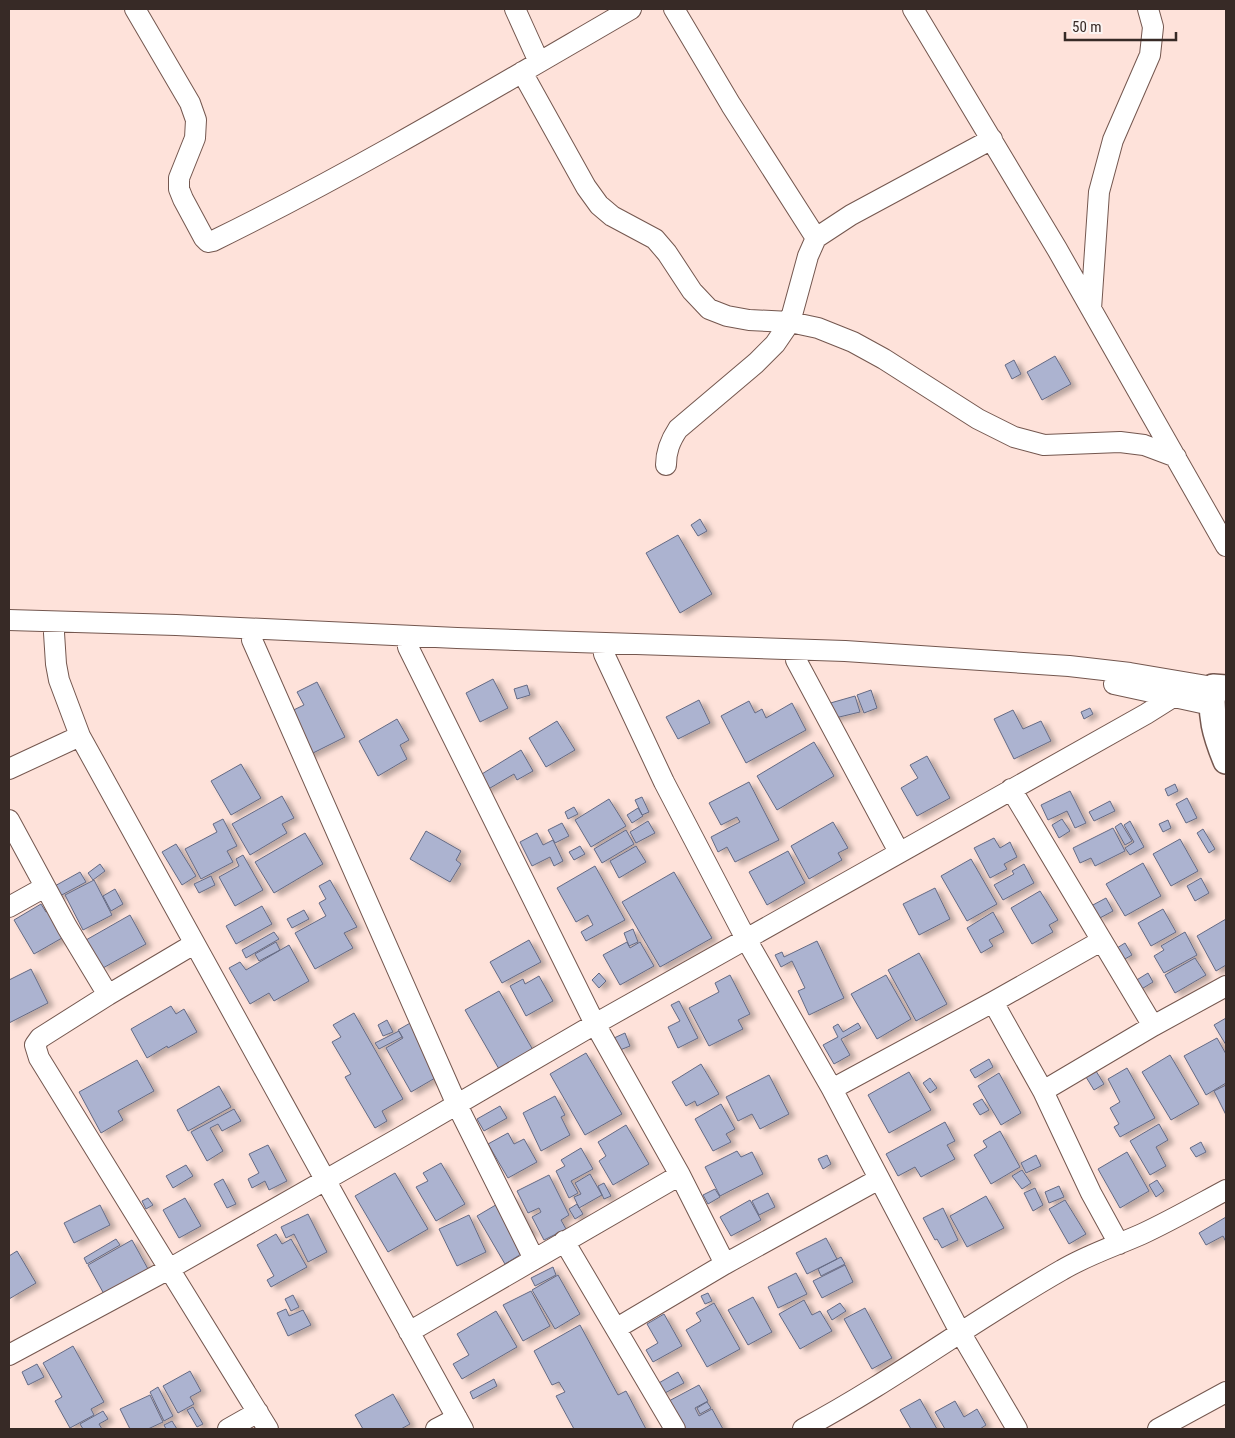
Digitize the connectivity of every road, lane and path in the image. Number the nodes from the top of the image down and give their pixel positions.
1 (514, 9) edge
2 (631, 9) edge
3 (674, 9) edge
4 (913, 9) edge
5 (1148, 9) edge
6 (143, 12) edge
7 (531, 67) junction
8 (992, 139) junction
9 (816, 238) junction
10 (1091, 309) junction
11 (790, 322) junction
12 (1176, 457) junction
13 (666, 465) dead end
14 (1226, 546) edge
15 (9, 620) edge
16 (9, 631) edge
17 (175, 631) junction
18 (54, 633) junction
19 (252, 640) junction
20 (408, 647) junction
21 (604, 654) junction
22 (796, 660) junction
23 (1177, 689) junction
24 (1219, 697) edge
25 (80, 736) junction
26 (1226, 760) edge
27 (9, 769) edge
28 (1011, 789) junction
29 (9, 820) edge
30 (899, 852) junction
31 (45, 887) junction
32 (9, 907) edge
33 (746, 939) junction
34 (1101, 941) junction
35 (194, 944) junction
36 (1226, 986) edge
37 (108, 995) junction
38 (994, 1002) junction
39 (595, 1024) junction
40 (1153, 1026) junction
41 (832, 1090) junction
42 (1043, 1091) junction
43 (457, 1105) junction
44 (680, 1175) junction
45 (879, 1179) junction
46 (325, 1181) junction
47 (1226, 1190) edge
48 (564, 1242) junction
49 (1119, 1244) junction
50 (534, 1259) junction
51 (725, 1264) junction
52 (170, 1269) junction
53 (616, 1328) junction
54 (408, 1332) junction
55 (960, 1332) junction
56 (9, 1355) edge
57 (1226, 1392) edge
58 (258, 1412) junction
59 (460, 1424) edge
60 (228, 1429) edge
61 (268, 1429) edge
62 (436, 1429) edge
63 (675, 1429) edge
64 (803, 1429) edge
65 (1017, 1429) edge
66 (1158, 1429) edge

1 - 7 street
2 - 7 street
3 - 9 street
4 - 8 street
5 - 10 street
6 - 7 street
7 - 11 street
8 - 9 street
8 - 10 street
9 - 11 street
10 - 12 street
11 - 12 street
11 - 13 street
12 - 14 street
15 - 17 street
16 - 18 street
17 - 18 street
17 - 19 street
17 - 23 street
18 - 25 street
19 - 20 street
19 - 43 street
20 - 21 street
20 - 39 street
21 - 22 street
21 - 33 street
22 - 23 street
22 - 30 street
23 - 24 street
23 - 28 street
24 - 26 main road
25 - 27 street
25 - 35 street
28 - 30 street
28 - 34 street
29 - 31 street
30 - 33 street
31 - 32 street
31 - 37 street
33 - 39 street
33 - 41 street
34 - 38 street
34 - 40 street
35 - 37 street
35 - 46 street
36 - 40 street
37 - 52 street
38 - 41 street
38 - 42 street
39 - 43 street
39 - 44 street
40 - 42 street
41 - 45 street
42 - 49 street
43 - 46 street
43 - 50 street
44 - 48 street
44 - 51 street
45 - 51 street
45 - 55 street
46 - 52 street
46 - 54 street
47 - 49 street
48 - 50 street
48 - 53 street
49 - 55 street
50 - 54 street
51 - 53 street
52 - 56 street
52 - 58 street
53 - 63 street
54 - 59 street
55 - 64 street
55 - 65 street
57 - 66 street
58 - 60 street
58 - 61 street
59 - 62 street

